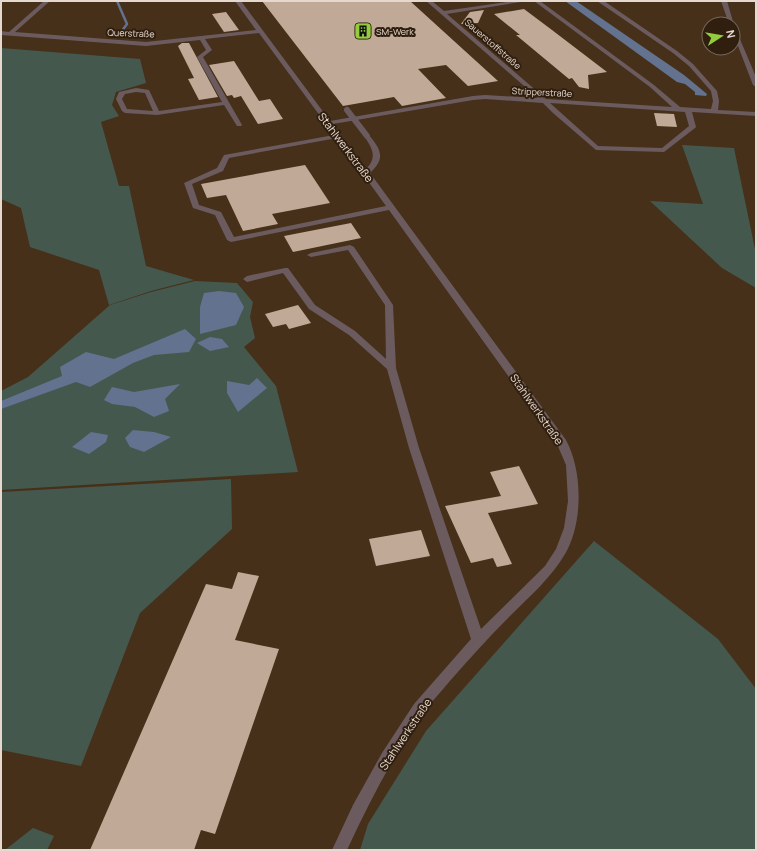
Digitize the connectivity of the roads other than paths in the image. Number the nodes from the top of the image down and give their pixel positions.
1 (47, 1) edge
2 (238, 1) edge
3 (429, 1) edge
4 (524, 1) edge
5 (537, 1) edge
6 (600, 1) edge
7 (724, 1) edge
8 (442, 13) junction
9 (730, 16) edge
10 (260, 31) junction
11 (1, 33) edge
12 (10, 34) junction
13 (202, 38) junction
14 (741, 46) edge
15 (756, 85) edge
16 (545, 101) junction
17 (227, 104) junction
18 (677, 108) junction
19 (688, 109) junction
20 (346, 110) dead end
21 (714, 111) junction
22 (157, 113) junction
23 (756, 114) edge
24 (328, 123) junction
25 (239, 125) dead end
26 (339, 136) junction
27 (366, 173) junction
28 (391, 207) junction
29 (311, 255) dead end
30 (247, 279) dead end
31 (391, 368) junction
32 (478, 640) junction
33 (339, 850) edge

1 - 12 street
2 - 10 street, Stahlwerkstraße
3 - 8 street, Sauerstoffstraße
4 - 8 street
5 - 18 street
6 - 21 street
7 - 9 street
8 - 16 street, Sauerstoffstraße
10 - 13 street, Querstraße
10 - 24 street, Stahlwerkstraße
11 - 12 street, Querstraße
12 - 13 street, Querstraße
13 - 17 street
14 - 15 street
16 - 18 street, Stripperstraße
16 - 19 street, Sauerstoffstraße
16 - 24 street, Stripperstraße
17 - 22 street
17 - 25 street
18 - 19 street, Stripperstraße
19 - 21 street, Stripperstraße
20 - 27 street, bridge
21 - 23 street, Stripperstraße
22 - 22 street
24 - 26 street, Stahlwerkstraße
26 - 27 street, Stahlwerkstraße
26 - 28 street
27 - 28 street, Stahlwerkstraße
28 - 32 street, Stahlwerkstraße
29 - 31 street
30 - 31 street
31 - 32 street
32 - 33 street, Stahlwerkstraße

